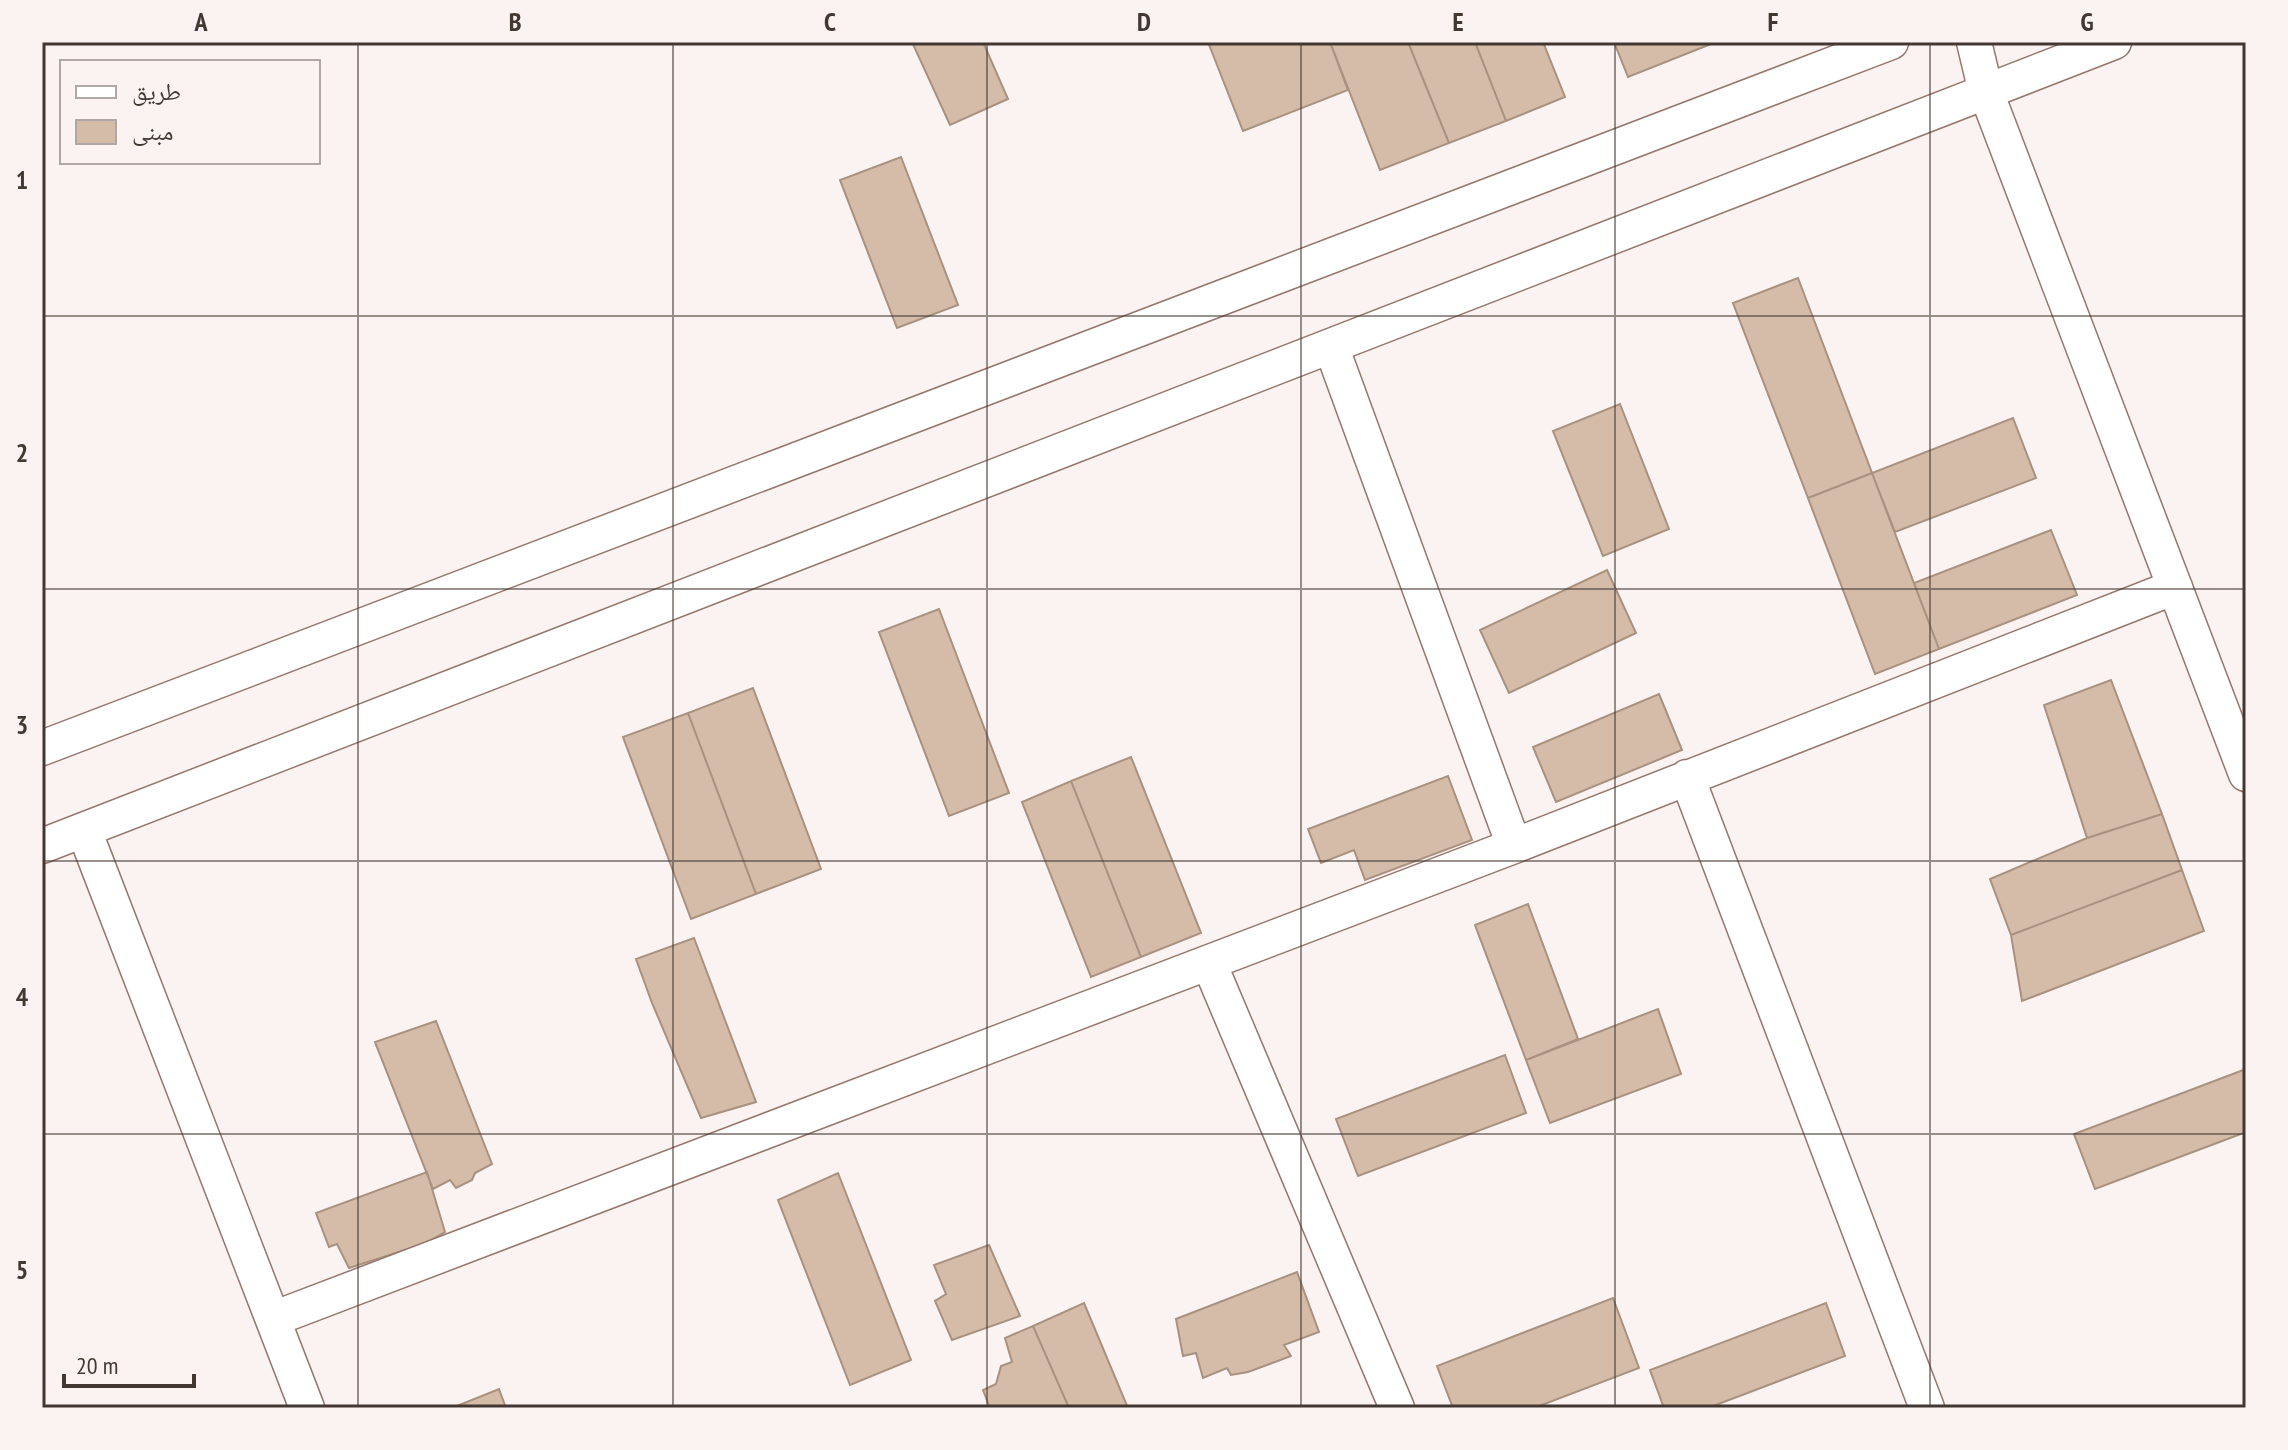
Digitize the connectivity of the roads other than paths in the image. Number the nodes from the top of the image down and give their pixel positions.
1 (1891, 42) edge
2 (1974, 42) edge
3 (2114, 42) edge
4 (1986, 92) junction
5 (1331, 346) junction
6 (2175, 587) junction
7 (42, 748) edge
8 (2246, 774) edge
9 (1687, 777) junction
10 (84, 830) junction
11 (42, 846) edge
12 (1514, 846) junction
13 (1209, 963) junction
14 (273, 1319) junction
15 (307, 1408) edge
16 (1397, 1408) edge
17 (1927, 1408) edge

1 - 7 street
2 - 4 street
3 - 4 street
4 - 5 street
4 - 6 street
5 - 10 street
5 - 12 street
6 - 8 street
6 - 9 street
9 - 12 street
9 - 17 street
10 - 11 street
10 - 14 street
12 - 13 street
13 - 14 street
13 - 16 street
14 - 15 street

